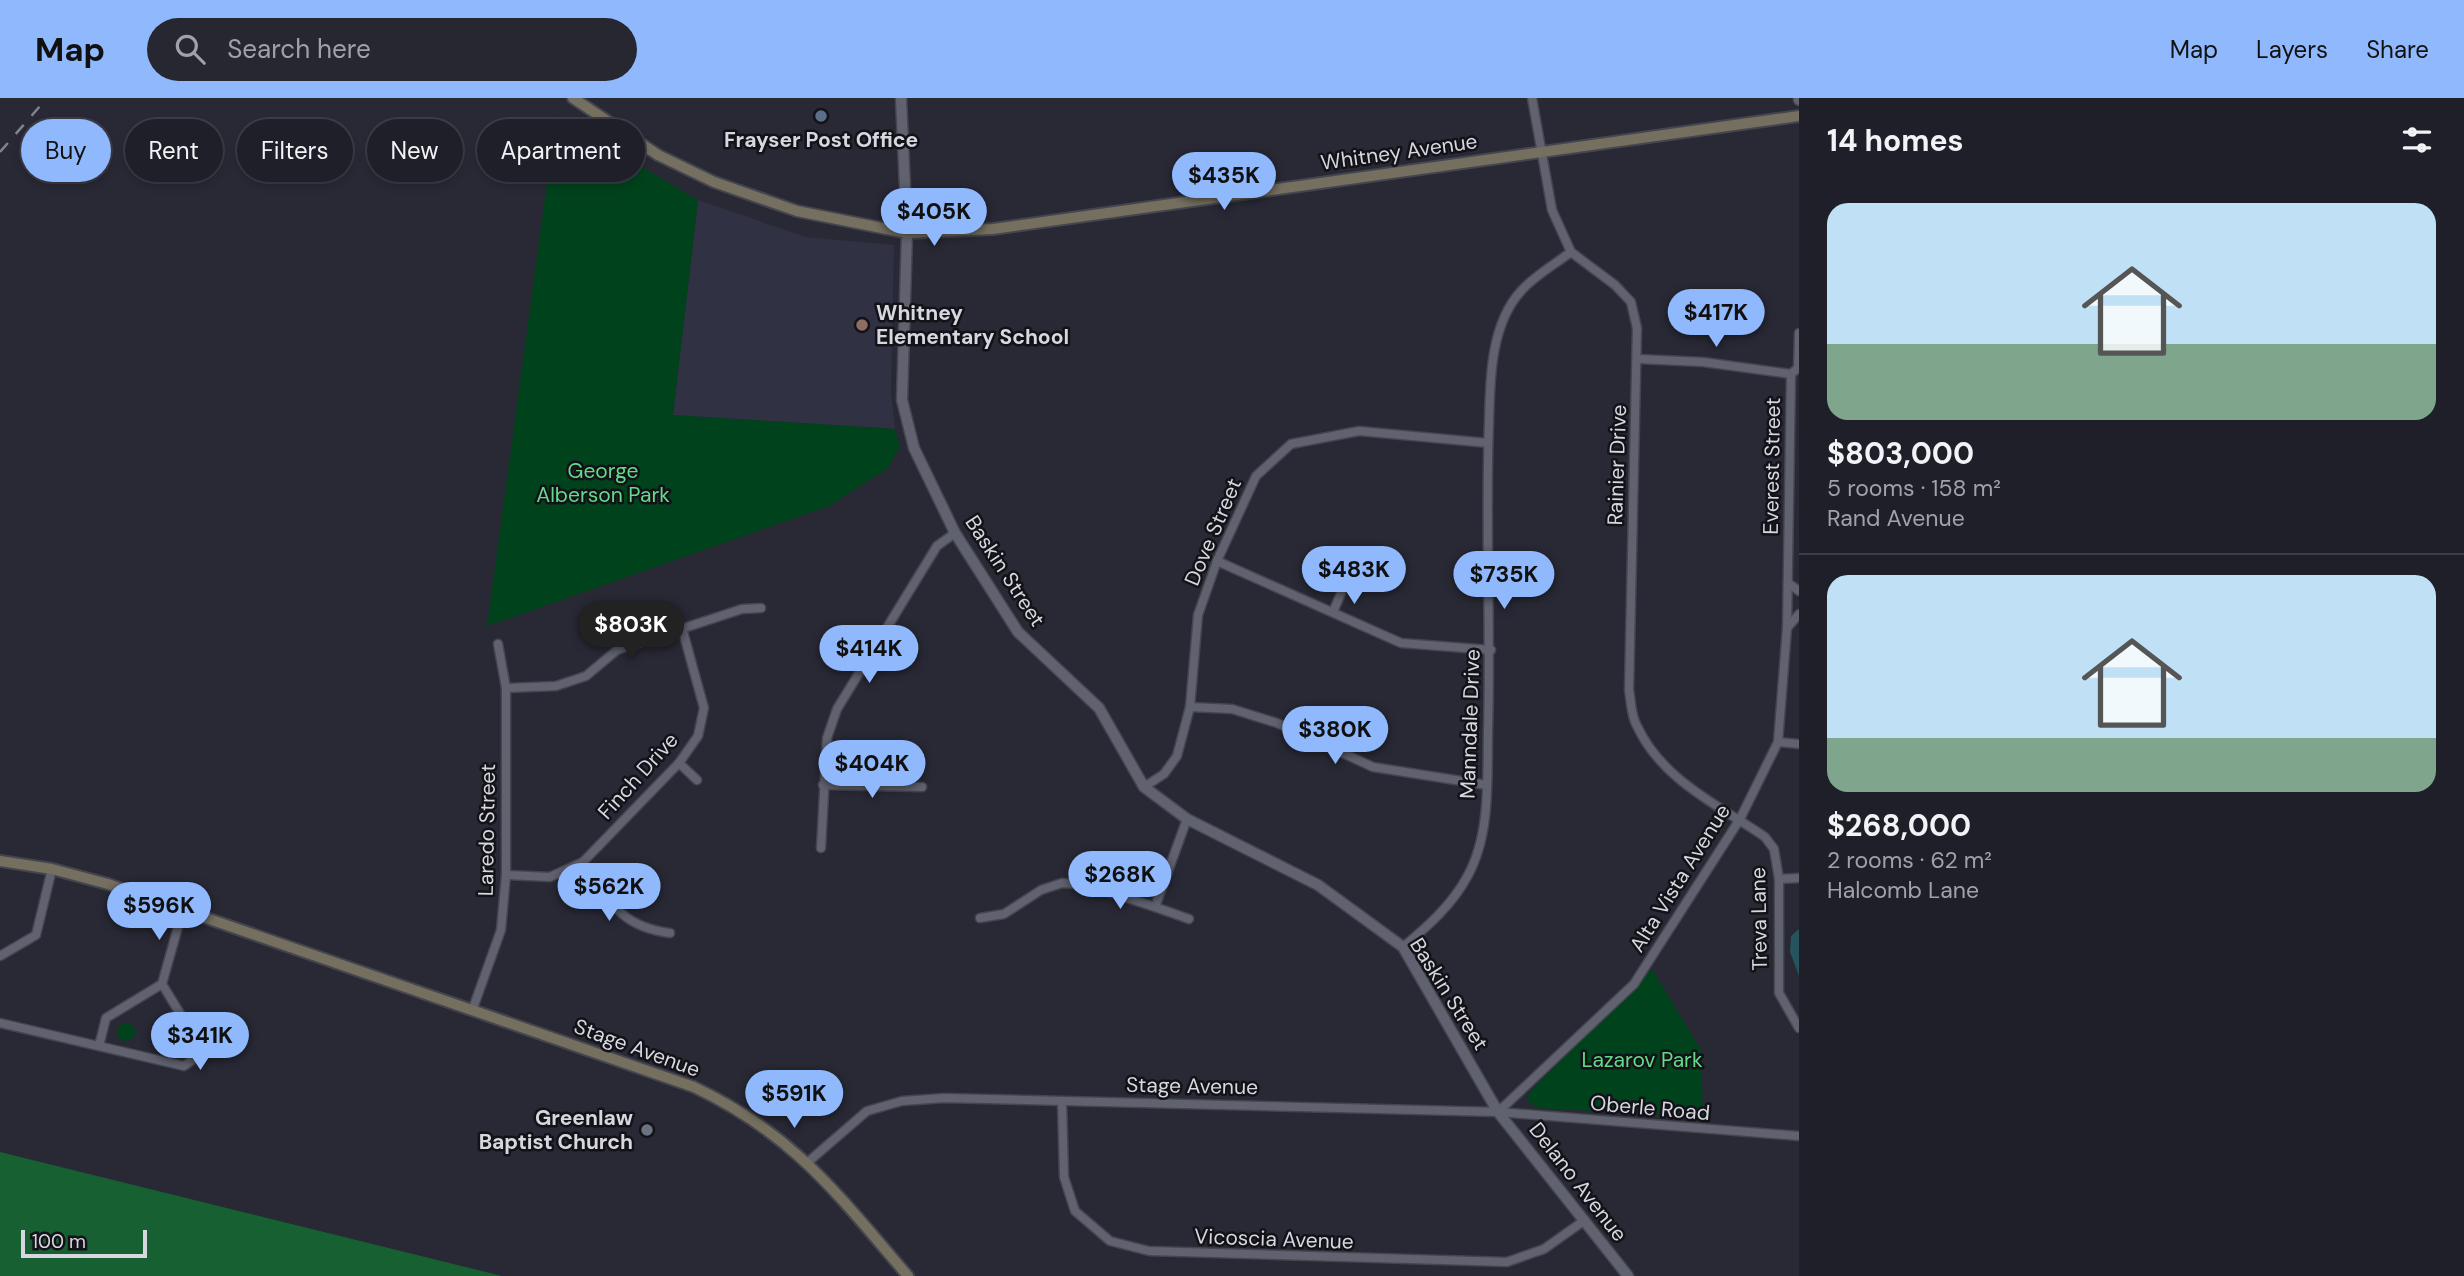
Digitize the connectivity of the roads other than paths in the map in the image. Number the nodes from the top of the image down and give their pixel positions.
1 (573, 98) edge
2 (901, 98) edge
3 (1532, 98) edge
4 (1799, 116) edge
5 (1540, 152) junction
6 (907, 233) junction
7 (1571, 252) junction
8 (1799, 333) edge
9 (1638, 359) junction
10 (1791, 374) junction
11 (1488, 443) junction
12 (955, 533) junction
13 (1217, 561) junction
14 (1353, 565) dead end
15 (1788, 583) junction
16 (1799, 591) edge
17 (761, 608) dead end
18 (1333, 612) junction
19 (1799, 614) edge
20 (682, 628) junction
21 (1787, 628) junction
22 (498, 644) dead end
23 (1490, 650) junction
24 (506, 688) junction
25 (1190, 708) junction
26 (1778, 742) junction
27 (1799, 744) edge
28 (679, 763) junction
29 (697, 780) dead end
30 (823, 785) junction
31 (1487, 785) junction
32 (922, 787) dead end
33 (1144, 787) junction
34 (1187, 819) junction
35 (1740, 820) junction
36 (821, 848) dead end
37 (0, 861) edge
38 (583, 862) junction
39 (52, 869) junction
40 (506, 875) junction
41 (1799, 878) edge
42 (1779, 879) junction
43 (1155, 907) junction
44 (183, 909) junction
45 (980, 918) dead end
46 (1188, 919) dead end
47 (670, 933) dead end
48 (1403, 947) junction
49 (0, 956) edge
50 (162, 984) junction
51 (472, 1011) junction
52 (0, 1023) edge
53 (1799, 1028) edge
54 (99, 1046) junction
55 (1062, 1102) junction
56 (1498, 1112) junction
57 (1799, 1136) edge
58 (808, 1163) junction
59 (1585, 1220) junction
60 (908, 1276) edge
61 (1628, 1276) edge

1 - 6 main road, Whitney Avenue
2 - 6 street, Baskin Street
3 - 5 street, Rainier Drive
4 - 5 main road, Whitney Avenue
5 - 6 main road, Whitney Avenue
5 - 7 street, Rainier Drive
6 - 12 street, Baskin Street
7 - 9 street, Rainier Drive
7 - 11 street, Manndale Drive
8 - 10 street
9 - 10 street, Everest Street
9 - 35 street, Rainier Drive
10 - 15 street, Everest Street
11 - 13 street, Dove Street
11 - 23 street, Manndale Drive
12 - 30 street
12 - 33 street, Baskin Street
13 - 18 street
13 - 25 street, Dove Street
14 - 18 street
15 - 16 street
15 - 21 street, Everest Street
17 - 20 street
18 - 23 street
19 - 21 street
20 - 24 street
20 - 28 street, Finch Drive
21 - 26 street, Alta Vista Avenue
22 - 24 street, Laredo Street
23 - 31 street, Manndale Drive
24 - 40 street, Laredo Street
25 - 31 street
25 - 33 street, Dove Street
26 - 27 street
26 - 35 street, Alta Vista Avenue
28 - 29 street
28 - 38 street, Finch Drive
30 - 32 street
30 - 36 street
31 - 48 street, Manndale Drive
33 - 34 street, Baskin Street
34 - 43 street
34 - 48 street, Baskin Street
35 - 42 street, Treva Lane
35 - 56 street, Alta Vista Avenue
37 - 39 main road, Stage Avenue
38 - 40 street, Finch Drive
38 - 47 street
39 - 44 main road, Stage Avenue
39 - 49 street
40 - 51 street, Laredo Street
41 - 42 street
42 - 53 street, Treva Lane
43 - 45 street
43 - 46 street
44 - 50 street
44 - 51 main road, Stage Avenue
48 - 56 street, Baskin Street
50 - 54 street
50 - 54 street
51 - 58 main road, Stage Avenue
52 - 54 street
55 - 56 street, Stage Avenue
55 - 58 street, Stage Avenue
55 - 59 street, Vicoscia Avenue
56 - 57 street, Oberle Road
56 - 59 street, Delano Avenue
58 - 60 main road
59 - 61 street, Delano Avenue

